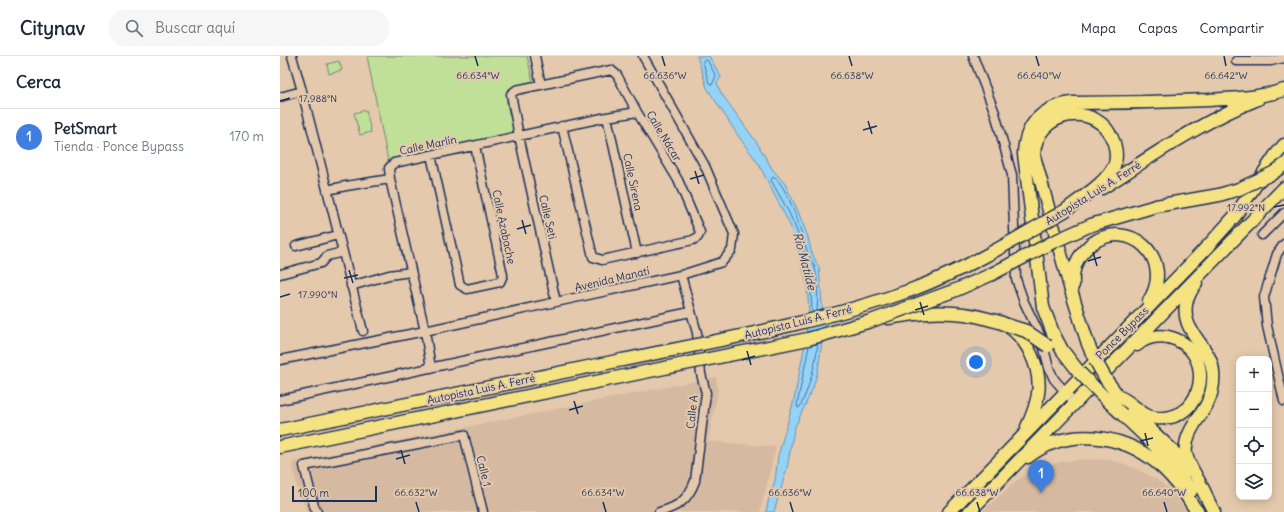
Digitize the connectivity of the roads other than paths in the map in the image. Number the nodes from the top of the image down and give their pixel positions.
1 (292, 56) edge
2 (535, 56) edge
3 (643, 56) edge
4 (973, 56) edge
5 (1284, 58) edge
6 (1236, 61) dead end
7 (541, 84) junction
8 (1284, 90) edge
9 (302, 91) junction
10 (1272, 94) junction
11 (280, 97) edge
12 (637, 112) junction
13 (607, 116) junction
14 (562, 126) junction
15 (519, 136) junction
16 (1284, 145) edge
17 (475, 146) junction
18 (431, 155) junction
19 (1284, 165) edge
20 (390, 179) junction
21 (1284, 188) edge
22 (327, 190) junction
23 (1066, 210) junction
24 (1284, 213) edge
25 (338, 235) junction
26 (1262, 235) dead end
27 (1284, 244) edge
28 (296, 246) dead end
29 (343, 252) junction
30 (637, 252) junction
31 (411, 272) junction
32 (280, 274) edge
33 (681, 274) junction
34 (1195, 282) junction
35 (351, 286) junction
36 (1075, 300) junction
37 (556, 302) junction
38 (690, 312) junction
39 (1138, 317) junction
40 (871, 321) junction
41 (1007, 325) junction
42 (363, 331) dead end
43 (425, 332) junction
44 (1117, 359) junction
45 (280, 360) edge
46 (431, 368) junction
47 (1079, 372) junction
48 (1065, 392) junction
49 (1114, 397) junction
50 (280, 400) edge
51 (1284, 401) edge
52 (1075, 403) junction
53 (280, 430) edge
54 (1024, 434) junction
55 (280, 447) edge
56 (1013, 466) junction
57 (1207, 498) junction
58 (317, 512) edge
59 (483, 512) edge
60 (659, 512) edge
61 (949, 512) edge
62 (968, 512) edge
63 (1200, 512) edge
64 (1214, 512) edge

1 - 9 street
2 - 7 street
3 - 33 street, Avenida Manatí
4 - 48 street
5 - 6 street
7 - 12 street, Calle Nácar
7 - 15 street, Calle Nácar
8 - 10 highway
9 - 11 street
9 - 22 street
10 - 23 highway, Autopista Luis A. Ferré
10 - 47 highway
12 - 13 street, Calle Marlín
12 - 30 street, Calle Nácar
13 - 14 street, Calle Marlín
13 - 30 street, Calle Sirena
14 - 15 street, Calle Marlín
14 - 30 street, Calle Nácar
15 - 17 street, Calle Marlín
15 - 37 street, Calle Seti
16 - 39 highway, Ponce Bypass
17 - 18 street, Calle Marlín
17 - 18 street, Calle Azabache
18 - 20 street, Calle Marlín
19 - 40 highway, Autopista Luis A. Ferré, bridge
20 - 22 street
20 - 31 street
21 - 34 highway, Ponce Bypass
22 - 25 street
23 - 36 highway
23 - 53 highway, Autopista Luis A. Ferré, bridge
24 - 26 street
25 - 28 street
25 - 29 street
27 - 51 street
29 - 32 street
29 - 35 street
31 - 35 street
31 - 43 street
33 - 37 street, Avenida Manatí
33 - 38 street, Calle A
34 - 44 highway, Ponce Bypass
34 - 57 highway
35 - 42 street
36 - 39 highway
36 - 49 highway, bridge
37 - 43 street, Avenida Manatí
38 - 46 street
38 - 60 street, Calle A
39 - 48 highway, Ponce Bypass
40 - 41 highway, bridge
40 - 55 highway, Autopista Luis A. Ferré, bridge
41 - 47 highway, bridge
41 - 54 highway
43 - 45 street, Avenida Manatí
43 - 46 street
44 - 49 highway
44 - 52 highway, Ponce Bypass
46 - 50 street
47 - 49 highway, bridge
48 - 52 street
48 - 54 highway, Ponce Bypass
49 - 57 highway
49 - 63 highway
52 - 56 highway, Ponce Bypass
54 - 61 highway, Ponce Bypass
56 - 62 highway, Ponce Bypass
56 - 63 highway
57 - 64 highway
58 - 59 street, Calle 1

